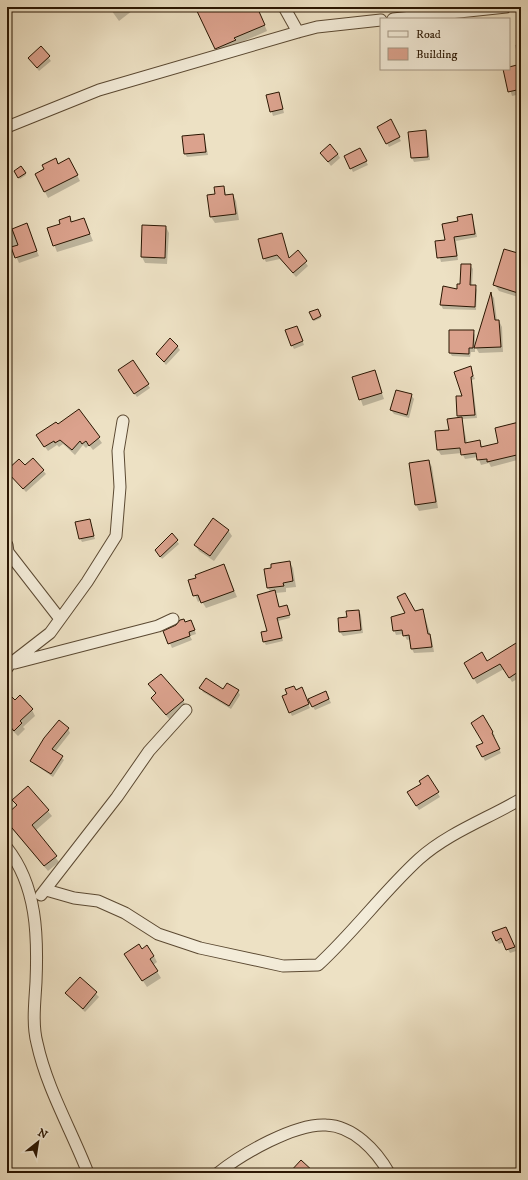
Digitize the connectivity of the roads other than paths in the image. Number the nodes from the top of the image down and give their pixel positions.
1 (284, 7) edge
2 (506, 7) edge
3 (402, 18) edge
4 (380, 20) edge
5 (298, 32) junction
6 (7, 127) edge
7 (123, 421) dead end
8 (7, 545) edge
9 (60, 619) junction
10 (173, 619) dead end
11 (9, 666) edge
12 (186, 710) dead end
13 (521, 799) edge
14 (7, 848) edge
15 (46, 890) junction
16 (33, 902) junction
17 (88, 1173) edge
18 (218, 1173) edge
19 (389, 1173) edge

1 - 5 street
2 - 3 street
4 - 5 street
5 - 6 street
7 - 9 street
8 - 9 street
9 - 11 street
10 - 11 street
12 - 15 street
13 - 15 street
14 - 16 street
15 - 16 street
16 - 17 street
18 - 19 street

